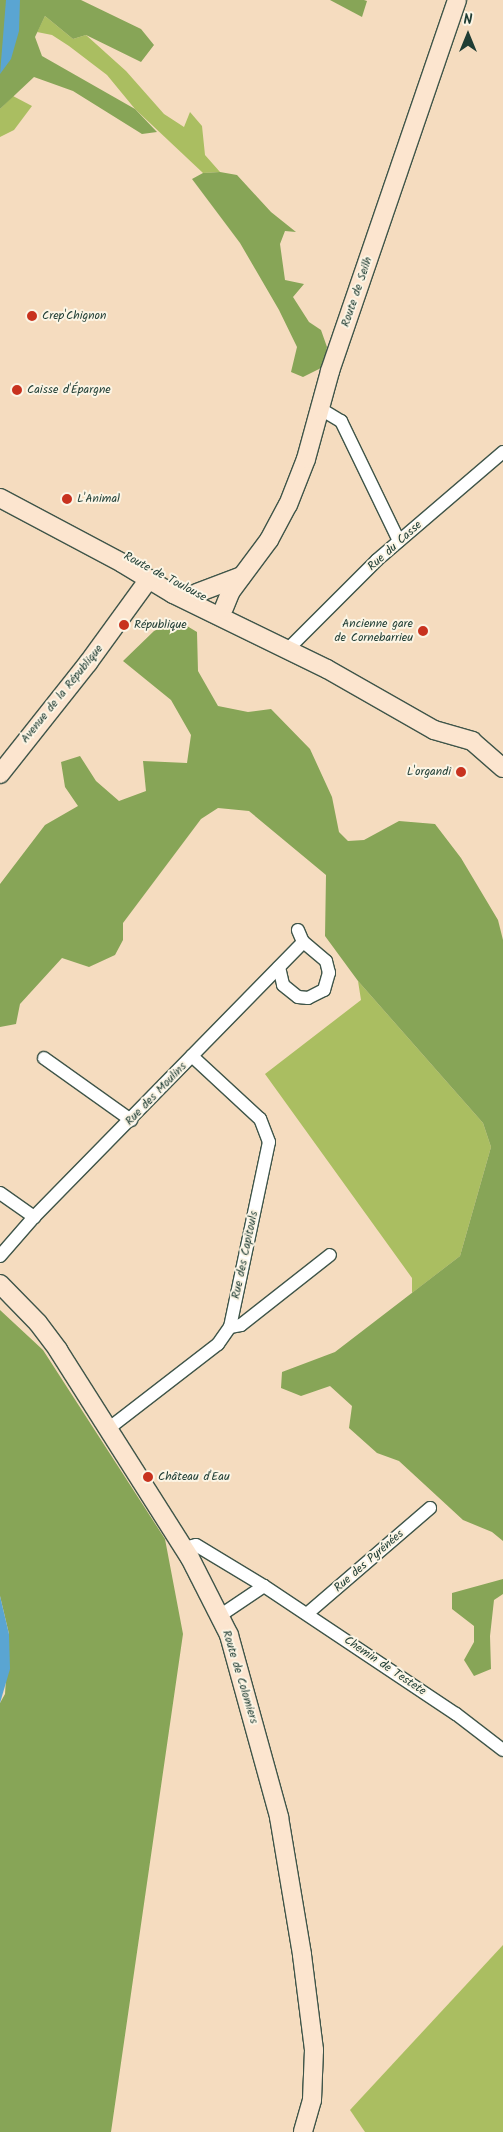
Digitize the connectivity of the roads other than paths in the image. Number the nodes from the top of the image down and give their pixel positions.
1 (457, 0) edge
2 (319, 408) junction
3 (503, 452) edge
4 (0, 490) edge
5 (0, 498) edge
6 (399, 541) junction
7 (242, 576) junction
8 (148, 579) junction
9 (186, 596) junction
10 (224, 608) junction
11 (125, 614) junction
12 (292, 645) junction
13 (328, 669) junction
14 (422, 721) junction
15 (503, 758) edge
16 (503, 768) edge
17 (0, 774) edge
18 (279, 966) junction
19 (192, 1056) junction
20 (44, 1058) dead end
21 (131, 1120) junction
22 (0, 1193) edge
23 (34, 1217) junction
24 (330, 1255) dead end
25 (0, 1256) edge
26 (0, 1284) edge
27 (230, 1327) junction
28 (108, 1429) junction
29 (430, 1508) dead end
30 (184, 1548) junction
31 (264, 1586) junction
32 (308, 1613) junction
33 (221, 1615) junction
34 (503, 1750) edge
35 (303, 2132) edge

1 - 2 street, Route de Seilh
2 - 6 street
2 - 7 street, Route de Seilh
3 - 6 street, Rue du Casse
4 - 9 street, Route de Toulouse
5 - 8 street, Route de Toulouse
6 - 12 street, Rue du Casse
7 - 9 street
7 - 10 street, Route de Seilh
8 - 9 street, Route de Toulouse
8 - 9 street
8 - 11 street, Avenue de la République
9 - 10 street, Route de Toulouse
9 - 11 street, Avenue de la République
9 - 13 street, Route de Toulouse
10 - 12 street, Route de Toulouse
11 - 17 street, Avenue de la République
12 - 13 street, Route de Toulouse
13 - 14 street, Route de Toulouse
14 - 15 street, Route de Toulouse
14 - 16 street, Route de Toulouse
18 - 18 street, Rue des Moulins
18 - 19 street, Rue des Moulins
19 - 21 street, Rue des Moulins
19 - 27 street, Rue des Capitouls
20 - 21 street
21 - 23 street, Rue des Moulins
22 - 23 street
23 - 25 street, Rue des Moulins
24 - 27 street
26 - 28 street, Route de Colomiers
27 - 28 street, Rue des Capitouls
28 - 30 street, Route de Colomiers
29 - 32 street, Rue des Pyrénées
30 - 31 street, Chemin de Testete
30 - 33 street, Route de Colomiers
31 - 32 street, Chemin de Testete
31 - 33 street
32 - 34 street, Chemin de Testete
33 - 35 street, Route de Colomiers

